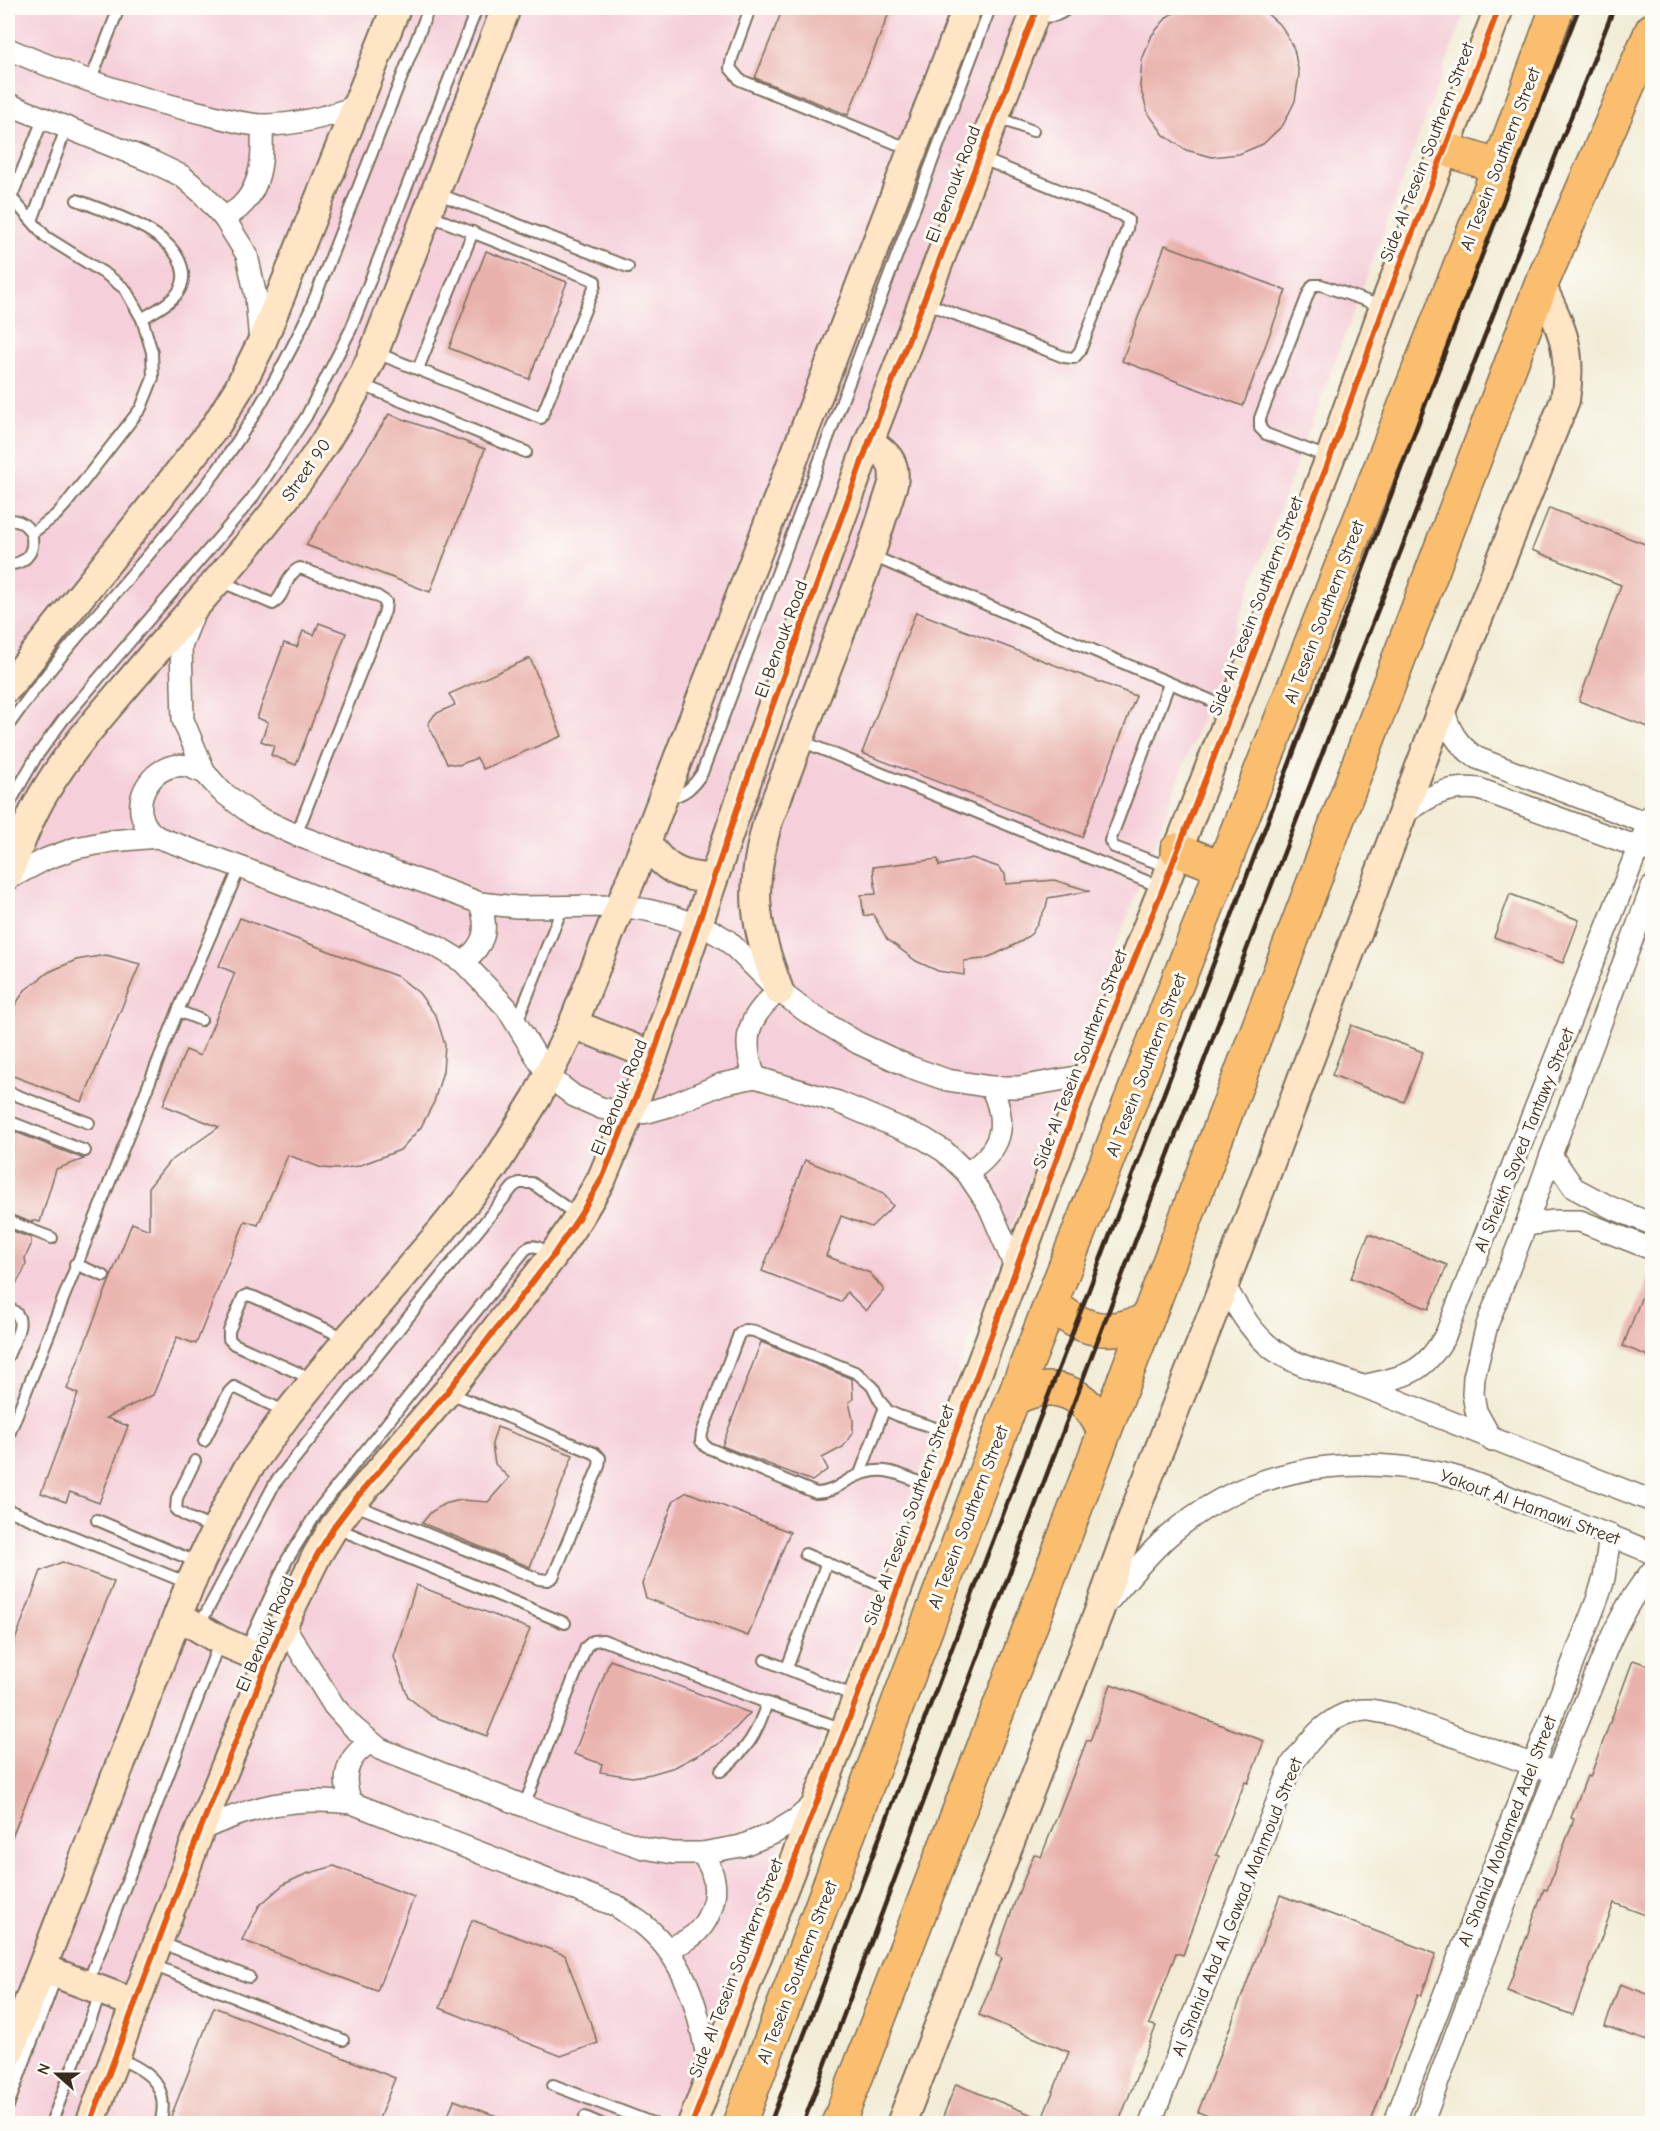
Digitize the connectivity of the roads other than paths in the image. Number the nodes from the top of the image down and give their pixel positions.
1 (119, 8) edge
2 (396, 8) edge
3 (429, 8) edge
4 (477, 8) edge
5 (506, 8) edge
6 (750, 8) edge
7 (967, 8) edge
8 (990, 8) edge
9 (1068, 8) edge
10 (1499, 8) edge
11 (1557, 8) edge
12 (1036, 11) edge
13 (1653, 30) edge
14 (8, 49) edge
15 (1645, 56) edge
16 (90, 82) junction
17 (8, 104) edge
18 (358, 106) junction
19 (44, 117) junction
20 (995, 117) junction
21 (262, 125) junction
22 (67, 126) junction
23 (1033, 131) dead end
24 (1445, 149) junction
25 (912, 150) junction
26 (980, 158) junction
27 (1499, 167) junction
28 (9, 196) edge
29 (77, 200) dead end
30 (431, 204) junction
31 (224, 218) junction
32 (32, 221) junction
33 (473, 232) junction
34 (628, 267) dead end
35 (1541, 285) junction
36 (922, 302) junction
37 (1384, 307) junction
38 (142, 319) junction
39 (261, 344) junction
40 (374, 352) junction
41 (418, 369) junction
42 (360, 384) junction
43 (868, 442) junction
44 (526, 452) dead end
45 (1329, 458) junction
46 (8, 520) edge
47 (31, 534) junction
48 (870, 555) junction
49 (8, 564) edge
50 (208, 590) junction
51 (1169, 684) junction
52 (8, 687) edge
53 (1443, 706) junction
54 (1232, 709) junction
55 (8, 726) edge
56 (798, 740) junction
57 (205, 773) junction
58 (662, 799) junction
59 (739, 803) junction
60 (8, 806) edge
61 (771, 813) junction
62 (1401, 816) junction
63 (1651, 821) edge
64 (296, 835) junction
65 (157, 837) junction
66 (646, 842) junction
67 (1646, 850) edge
68 (240, 867) junction
69 (1223, 868) junction
70 (1170, 869) junction
71 (8, 877) edge
72 (712, 878) junction
73 (1653, 887) edge
74 (480, 903) junction
75 (563, 906) junction
76 (621, 906) junction
77 (696, 925) junction
78 (462, 962) junction
79 (779, 991) junction
80 (178, 1011) junction
81 (201, 1020) dead end
82 (517, 1023) junction
83 (573, 1024) junction
84 (653, 1056) junction
85 (548, 1076) junction
86 (1088, 1076) junction
87 (755, 1077) junction
88 (991, 1087) junction
89 (8, 1092) edge
90 (630, 1114) junction
91 (8, 1121) edge
92 (89, 1123) dead end
93 (85, 1151) dead end
94 (1551, 1155) junction
95 (967, 1173) junction
96 (1610, 1207) junction
97 (579, 1217) junction
98 (8, 1221) edge
99 (1653, 1224) edge
100 (1526, 1225) junction
101 (1602, 1229) junction
102 (52, 1238) dead end
103 (1653, 1249) edge
104 (552, 1257) junction
105 (75, 1264) junction
106 (1016, 1269) junction
107 (104, 1276) dead end
108 (1224, 1285) junction
109 (1052, 1303) junction
110 (8, 1308) edge
111 (1146, 1320) junction
112 (348, 1339) junction
113 (8, 1356) edge
114 (315, 1381) junction
115 (1362, 1386) junction
116 (447, 1392) junction
117 (1013, 1399) junction
118 (885, 1407) junction
119 (288, 1413) junction
120 (1104, 1432) junction
121 (955, 1434) junction
122 (8, 1437) edge
123 (1492, 1440) junction
124 (204, 1441) dead end
125 (195, 1461) dead end
126 (860, 1474) junction
127 (935, 1488) junction
128 (1653, 1501) edge
129 (351, 1503) junction
130 (8, 1510) edge
131 (97, 1520) dead end
132 (334, 1527) junction
133 (215, 1529) junction
134 (1610, 1535) junction
135 (1653, 1553) edge
136 (805, 1554) dead end
137 (827, 1562) junction
138 (1653, 1571) edge
139 (195, 1573) junction
140 (896, 1593) junction
141 (1098, 1614) junction
142 (565, 1623) dead end
143 (283, 1624) junction
144 (222, 1640) junction
145 (765, 1660) dead end
146 (787, 1668) junction
147 (858, 1697) junction
148 (766, 1703) junction
149 (845, 1730) junction
150 (371, 1742) junction
151 (1533, 1765) junction
152 (721, 1772) dead end
153 (1556, 1773) junction
154 (817, 1802) junction
155 (351, 1803) junction
156 (524, 1806) junction
157 (200, 1830) junction
158 (702, 1853) junction
159 (667, 1948) junction
160 (154, 1953) junction
161 (50, 1971) junction
162 (249, 1977) dead end
163 (94, 1988) junction
164 (134, 2003) junction
165 (343, 2040) dead end
166 (8, 2055) edge
167 (114, 2057) junction
168 (1419, 2058) junction
169 (1443, 2067) junction
170 (710, 2075) junction
171 (553, 2085) dead end
172 (8, 2106) edge
173 (585, 2117) dead end
174 (51, 2124) edge
175 (90, 2124) edge
176 (160, 2124) edge
177 (601, 2124) edge
178 (655, 2124) edge
179 (692, 2124) edge
180 (740, 2124) edge
181 (837, 2124) edge
182 (901, 2124) edge
183 (1150, 2124) edge
184 (1394, 2124) edge
185 (1422, 2124) edge

1 - 16 lane
2 - 18 street
3 - 55 lane
4 - 60 lane
5 - 30 street, Street 90
6 - 25 lane
7 - 25 street, El Benouk Road
8 - 58 lane
9 - 12 lane
10 - 24 street, Side Al Tesein Southern Street
11 - 27 highway, Al Tesein Southern Street
12 - 20 street, El Benouk Road
13 - 15 highway
14 - 16 street
15 - 35 highway
16 - 21 street
17 - 19 street
18 - 21 street
18 - 39 street
19 - 22 street
19 - 28 lane
20 - 23 lane
20 - 26 street, El Benouk Road
21 - 31 street
22 - 31 street
22 - 32 lane
24 - 27 highway
24 - 37 street, Side Al Tesein Southern Street
25 - 58 street, El Benouk Road
26 - 36 street, El Benouk Road
26 - 36 lane
27 - 69 highway, Al Tesein Southern Street
28 - 32 lane
29 - 38 lane
30 - 33 lane
30 - 34 lane
30 - 40 street, Street 90
31 - 39 street
32 - 38 lane
33 - 41 lane
33 - 41 lane
35 - 53 street
35 - 111 highway
36 - 43 street, El Benouk Road
37 - 45 street, Side Al Tesein Southern Street
37 - 45 lane
38 - 47 lane
39 - 52 street
40 - 41 lane
40 - 42 street, Street 90
42 - 44 lane
42 - 50 street, Street 90
43 - 48 street
43 - 59 street, El Benouk Road
45 - 54 street, Side Al Tesein Southern Street
46 - 47 lane
47 - 49 lane
48 - 51 lane
48 - 56 street
50 - 57 street
50 - 64 lane
50 - 71 street, Street 90
51 - 54 lane
51 - 70 lane
53 - 62 street
53 - 63 street, Al Sheikh Sayed Tantawy Street
54 - 70 street, Side Al Tesein Southern Street
56 - 61 street
56 - 70 lane
57 - 64 street
57 - 65 street
58 - 66 street, El Benouk Road
59 - 61 street
59 - 72 street, El Benouk Road
61 - 79 street
62 - 67 street
62 - 108 street
63 - 67 street, Al Sheikh Sayed Tantawy Street
64 - 74 street
65 - 68 street
65 - 71 street
66 - 72 street
66 - 76 street, El Benouk Road
67 - 115 street, Al Sheikh Sayed Tantawy Street
68 - 78 street
68 - 80 lane
69 - 70 highway
69 - 109 highway, Al Tesein Southern Street
70 - 86 street, Side Al Tesein Southern Street
72 - 77 street, El Benouk Road
73 - 94 street, Al Sheikh Sayed Tantawy Street
74 - 75 street
74 - 78 street
75 - 76 street
75 - 82 lane
76 - 77 street
76 - 83 street, El Benouk Road
77 - 79 street
77 - 84 street, El Benouk Road
78 - 82 street
79 - 87 street
79 - 88 street
80 - 81 lane
80 - 105 lane
82 - 85 street
83 - 84 street
83 - 85 street, El Benouk Road
84 - 90 street, El Benouk Road
85 - 90 street
85 - 112 street, El Benouk Road
86 - 88 street
86 - 106 street, Side Al Tesein Southern Street
87 - 90 street
87 - 95 street
88 - 95 street
89 - 92 lane
90 - 97 street, El Benouk Road
91 - 93 lane
94 - 96 street
94 - 100 street, Al Sheikh Sayed Tantawy Street
95 - 106 street
96 - 99 street
96 - 101 street
97 - 104 street, El Benouk Road
97 - 144 lane
98 - 102 lane
100 - 101 street
100 - 123 street, Al Sheikh Sayed Tantawy Street
101 - 103 street
104 - 116 street, El Benouk Road
104 - 144 lane, El Benouk Road
105 - 107 lane
105 - 122 lane
106 - 121 street, Side Al Tesein Southern Street
108 - 115 street
108 - 141 street
109 - 111 highway
109 - 117 highway, Al Tesein Southern Street
110 - 113 lane
111 - 120 highway
112 - 114 street, El Benouk Road
112 - 114 lane
114 - 119 street, El Benouk Road
115 - 123 street
116 - 129 street, El Benouk Road
116 - 129 lane
117 - 120 highway
117 - 180 highway, Al Tesein Southern Street
118 - 121 lane
118 - 126 lane
118 - 126 lane
119 - 124 lane
119 - 133 street, El Benouk Road
120 - 181 highway
121 - 127 street, Side Al Tesein Southern Street
123 - 128 street
125 - 133 lane
126 - 127 lane
127 - 140 street, Side Al Tesein Southern Street
129 - 132 street, El Benouk Road
130 - 139 lane
131 - 139 lane
132 - 142 lane
132 - 143 street, El Benouk Road
133 - 139 street, El Benouk Road
134 - 135 street, Yakout Al Hamawi Street
134 - 141 street, Yakout Al Hamawi Street
134 - 151 street, Al Shahid Mohamed Adel Street
136 - 137 lane
137 - 140 lane
137 - 146 lane
138 - 153 street, Al Shahid Mohamed Adel Street
139 - 144 street, El Benouk Road
140 - 147 street, Side Al Tesein Southern Street
141 - 182 street
143 - 144 street, El Benouk Road
143 - 150 street
144 - 157 street, El Benouk Road
144 - 161 street, El Benouk Road
144 - 163 lane, El Benouk Road
145 - 146 lane
146 - 147 lane
147 - 149 street, Side Al Tesein Southern Street
148 - 149 lane
148 - 152 lane
148 - 156 lane
149 - 154 street, Side Al Tesein Southern Street
150 - 155 street
150 - 156 street
151 - 153 street, Al Shahid Abd Al Gawad Mahmoud Street
151 - 168 street, Al Shahid Mohamed Adel Street
151 - 183 street, Al Shahid Abd Al Gawad Mahmoud Street
153 - 169 street, Al Shahid Mohamed Adel Street
154 - 158 street
154 - 170 street, Side Al Tesein Southern Street
155 - 157 street
155 - 159 street
156 - 158 street
157 - 160 street, El Benouk Road
158 - 159 street
159 - 170 street
160 - 162 lane
160 - 164 street, El Benouk Road
160 - 165 lane
161 - 163 street
161 - 166 street, El Benouk Road
161 - 172 lane
163 - 164 street
163 - 174 lane, El Benouk Road
164 - 167 street, El Benouk Road
167 - 175 street, El Benouk Road
167 - 176 lane
168 - 169 street
168 - 184 street, Al Shahid Mohamed Adel Street
169 - 185 street, Al Shahid Mohamed Adel Street
170 - 179 street, Side Al Tesein Southern Street
171 - 178 lane
173 - 177 lane

